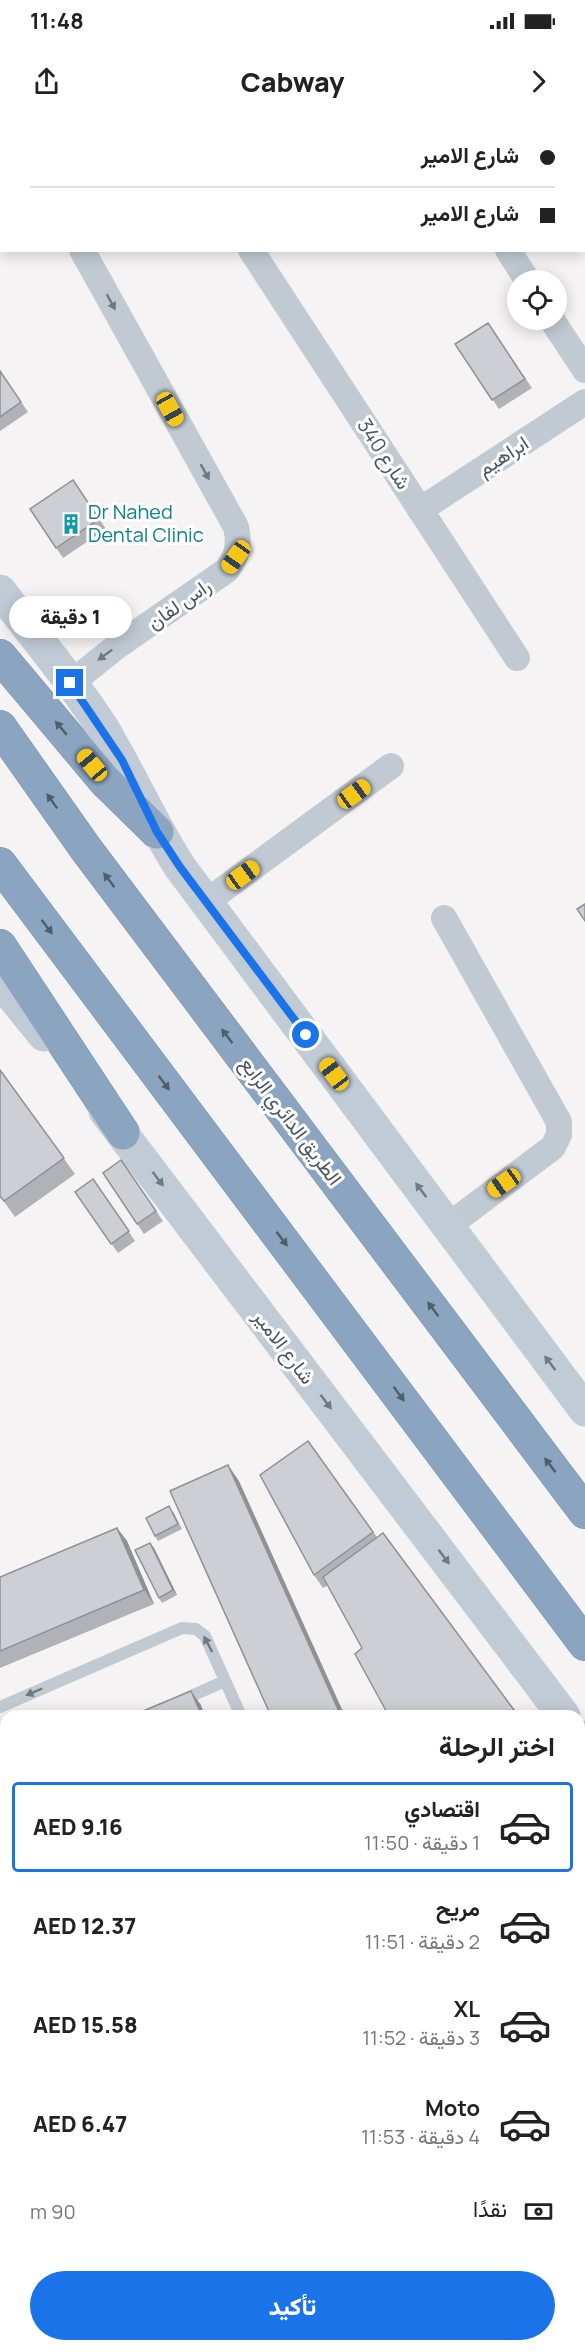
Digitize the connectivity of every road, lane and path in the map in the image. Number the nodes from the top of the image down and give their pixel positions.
1 (83, 252) edge
2 (252, 252) edge
3 (509, 252) edge
4 (521, 270) edge
5 (559, 330) edge
6 (585, 370) edge
7 (585, 402) edge
8 (420, 510) junction
9 (0, 591) edge
10 (0, 656) edge
11 (516, 658) dead end
12 (70, 683) junction
13 (0, 727) edge
14 (392, 766) dead end
15 (157, 832) junction
16 (0, 864) edge
17 (206, 902) junction
18 (444, 918) dead end
19 (0, 946) edge
20 (0, 981) edge
21 (123, 1133) junction
22 (448, 1226) junction
23 (585, 1410) edge
24 (585, 1512) edge
25 (585, 1644) edge
26 (225, 1680) junction
27 (0, 1707) edge
28 (165, 1707) edge
29 (238, 1710) edge
30 (559, 1710) edge

1 -> 12 street, راس لفان
2 - 8 street, شارع 340
3 - 4 street
5 - 6 street
7 - 8 street, ابراهيم
8 - 11 street, شارع 340
9 - 12 main road
15 -> 10 highway
12 - 15 main road
24 -> 13 highway, الطريق الدائري الرابع
14 - 17 street
15 - 17 main road
16 -> 25 highway
22 -> 17 main road
18 - 22 street
19 - 21 highway
20 - 21 main road, شارع الامير
21 -> 30 main road, شارع الامير
23 -> 22 main road
26 -> 27 lane
26 - 28 lane
26 - 29 lane

